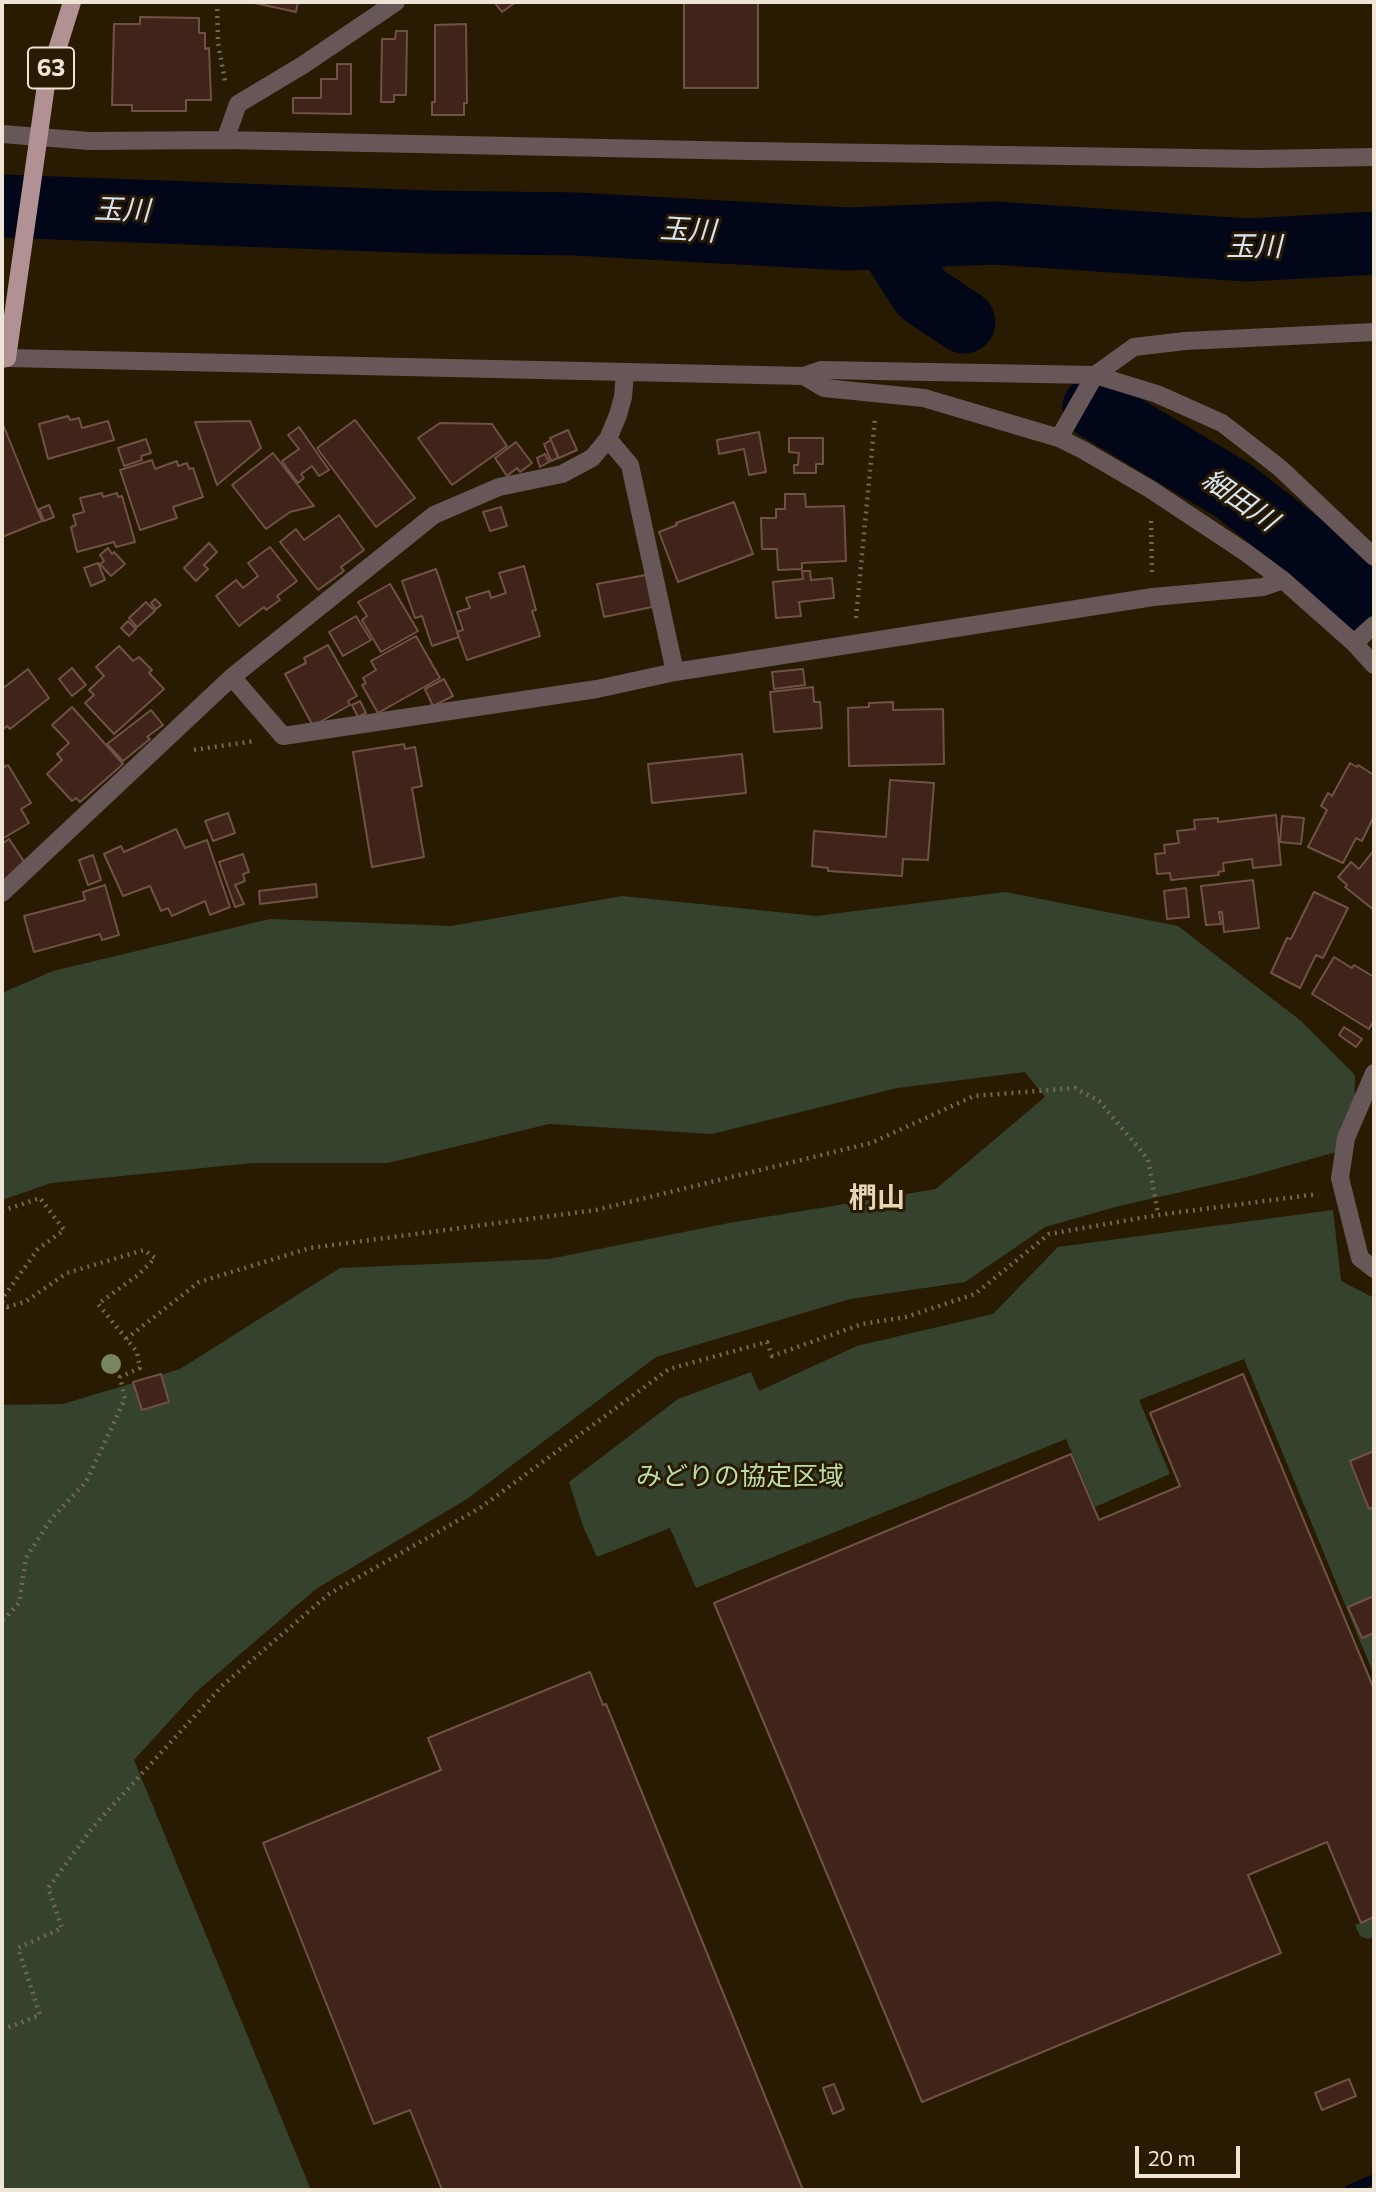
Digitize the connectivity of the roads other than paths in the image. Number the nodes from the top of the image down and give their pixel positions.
1 (72, 2) edge
2 (396, 2) edge
3 (2, 134) edge
4 (38, 135) junction
5 (225, 140) junction
6 (1374, 157) edge
7 (1374, 332) edge
8 (5, 359) edge
9 (625, 373) junction
10 (804, 376) junction
11 (1092, 381) junction
12 (1059, 438) junction
13 (608, 439) junction
14 (1374, 557) edge
15 (1283, 580) junction
16 (1365, 633) edge
17 (1374, 666) edge
18 (674, 672) junction
19 (232, 677) junction
20 (2, 893) edge
21 (1374, 1073) edge
22 (1374, 1269) edge

1 - 4 main road, 63
2 - 5 street
3 - 4 street
4 - 5 street
4 - 8 main road, 63
5 - 6 street
7 - 11 street
8 - 9 street
9 - 10 street
9 - 13 street
10 - 11 street
10 - 12 street
11 - 12 street
11 - 14 street
12 - 15 street
13 - 18 street
13 - 19 street
15 - 16 street
15 - 18 street
16 - 17 street
18 - 19 street
19 - 20 street
21 - 22 street

